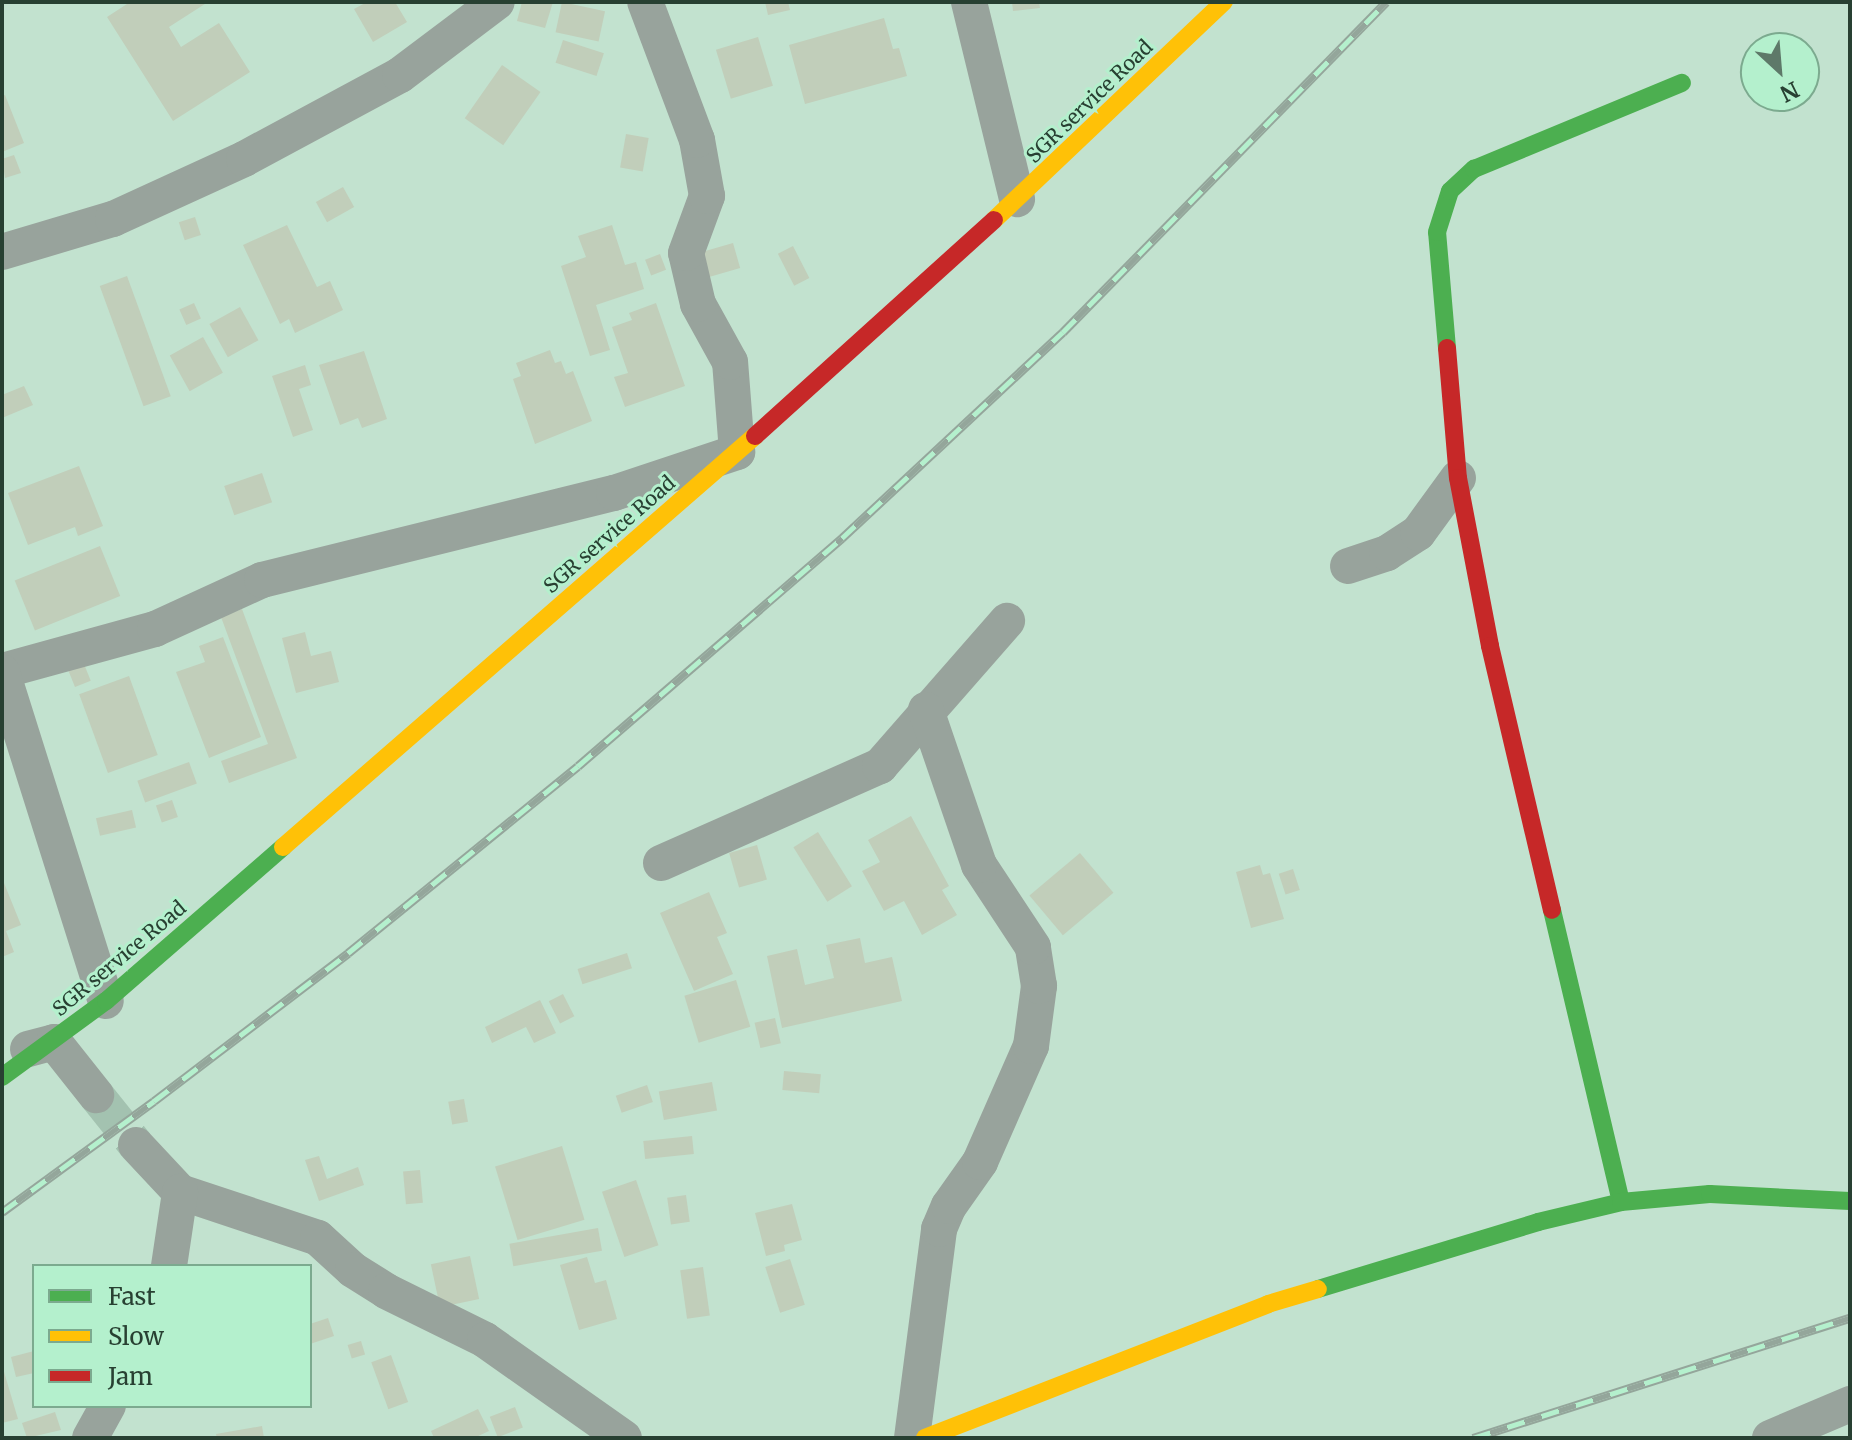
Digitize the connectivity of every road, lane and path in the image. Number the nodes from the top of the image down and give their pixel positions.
1 (497, 2) edge
2 (645, 2) edge
3 (969, 2) edge
4 (1224, 2) edge
5 (1682, 83) dead end
6 (1017, 199) junction
7 (2, 252) edge
8 (737, 452) junction
9 (1458, 478) junction
10 (1348, 566) dead end
11 (1007, 621) dead end
12 (2, 672) edge
13 (926, 710) junction
14 (661, 863) dead end
15 (106, 1001) junction
16 (54, 1042) junction
17 (2, 1056) edge
18 (2, 1077) edge
19 (96, 1095) tunnel mouth
20 (136, 1145) tunnel mouth
21 (180, 1192) junction
22 (1850, 1201) edge
23 (1621, 1202) junction
24 (169, 1264) edge
25 (1850, 1404) edge
26 (107, 1408) edge
27 (90, 1438) edge
28 (624, 1438) edge
29 (912, 1438) edge
30 (925, 1438) edge
31 (1770, 1438) edge

1 - 7 street
2 - 8 street
3 - 6 street
4 - 6 street, SGR service Road
5 - 9 street
6 - 8 street, SGR service Road
8 - 12 street
8 - 15 street, SGR service Road
9 - 10 street
9 - 23 street
11 - 13 street
12 - 15 street
13 - 14 street
13 - 29 street
15 - 16 street, SGR service Road
16 - 17 street
16 - 18 street, SGR service Road
16 - 19 street
20 - 21 street
21 - 24 street
21 - 28 street
22 - 23 street
23 - 30 street
25 - 31 street
26 - 27 street

